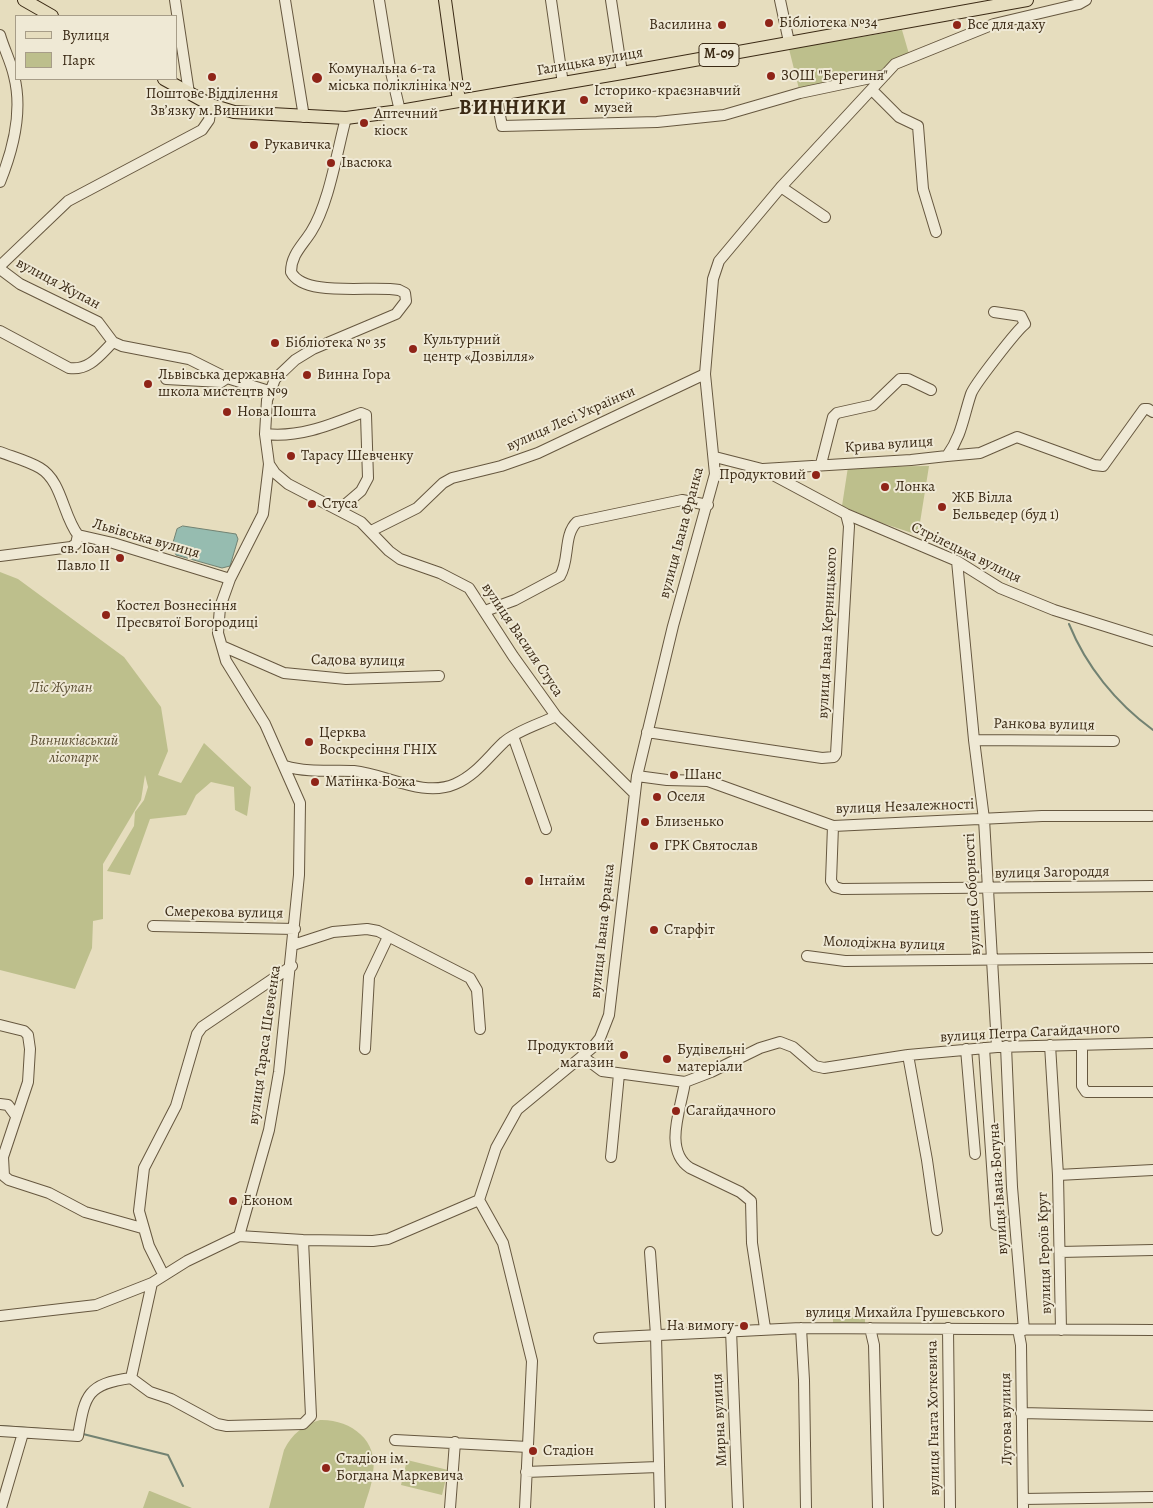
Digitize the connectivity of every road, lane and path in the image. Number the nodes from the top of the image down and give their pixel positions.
1 (24, 0) edge
2 (175, 0) edge
3 (285, 0) edge
4 (379, 0) edge
5 (445, 0) edge
6 (551, 0) edge
7 (611, 0) edge
8 (780, 0) edge
9 (1027, 0) edge
10 (1086, 0) edge
11 (991, 3) edge
12 (50, 15) edge
13 (177, 15) edge
14 (178, 20) edge
15 (0, 35) edge
16 (789, 42) junction
17 (622, 73) junction
18 (885, 75) junction
19 (166, 80) edge
20 (563, 84) junction
21 (872, 90) junction
22 (189, 93) junction
23 (496, 95) junction
24 (459, 101) junction
25 (211, 105) junction
26 (400, 111) junction
27 (304, 117) junction
28 (346, 118) junction
29 (0, 182) edge
30 (781, 187) junction
31 (825, 217) dead end
32 (936, 232) dead end
33 (0, 267) edge
34 (994, 312) dead end
35 (0, 331) edge
36 (118, 344) junction
37 (705, 374) junction
38 (228, 378) junction
39 (166, 379) dead end
40 (930, 390) dead end
41 (269, 391) junction
42 (1153, 412) edge
43 (265, 434) junction
44 (0, 452) edge
45 (947, 456) junction
46 (715, 457) junction
47 (269, 464) junction
48 (821, 464) junction
49 (762, 469) junction
50 (708, 505) junction
51 (340, 509) junction
52 (846, 514) junction
53 (371, 531) junction
54 (78, 535) junction
55 (0, 556) edge
56 (957, 562) junction
57 (230, 579) junction
58 (485, 611) junction
59 (1153, 641) edge
60 (222, 646) junction
61 (439, 676) dead end
62 (556, 716) junction
63 (646, 732) junction
64 (513, 736) junction
65 (974, 740) junction
66 (1114, 741) dead end
67 (286, 766) junction
68 (637, 776) junction
69 (634, 793) junction
70 (1151, 816) dead end
71 (984, 819) junction
72 (832, 826) junction
73 (546, 829) dead end
74 (1153, 886) edge
75 (989, 889) junction
76 (153, 926) dead end
77 (294, 929) junction
78 (388, 937) junction
79 (293, 944) junction
80 (807, 956) dead end
81 (1153, 958) edge
82 (991, 962) junction
83 (292, 966) junction
84 (0, 1026) edge
85 (480, 1029) dead end
86 (1153, 1043) edge
87 (1050, 1045) junction
88 (1082, 1045) junction
89 (1002, 1046) junction
90 (984, 1048) junction
91 (365, 1049) dead end
92 (966, 1049) junction
93 (908, 1055) junction
94 (582, 1056) junction
95 (618, 1074) junction
96 (685, 1082) junction
97 (1153, 1092) edge
98 (0, 1104) edge
99 (16, 1116) junction
100 (975, 1154) dead end
101 (611, 1157) dead end
102 (1153, 1170) edge
103 (1058, 1175) junction
104 (479, 1200) junction
105 (996, 1225) dead end
106 (142, 1228) junction
107 (936, 1230) dead end
108 (239, 1236) junction
109 (303, 1240) junction
110 (1153, 1250) edge
111 (650, 1252) dead end
112 (1060, 1252) junction
113 (163, 1274) junction
114 (152, 1283) junction
115 (0, 1316) edge
116 (765, 1328) junction
117 (801, 1328) junction
118 (870, 1328) junction
119 (948, 1328) junction
120 (731, 1330) junction
121 (1021, 1330) junction
122 (1061, 1330) junction
123 (1153, 1330) edge
124 (656, 1335) junction
125 (600, 1338) dead end
126 (131, 1378) junction
127 (1021, 1413) junction
128 (1153, 1416) edge
129 (0, 1431) edge
130 (23, 1433) junction
131 (395, 1440) dead end
132 (455, 1442) junction
133 (528, 1447) junction
134 (658, 1467) junction
135 (526, 1472) junction
136 (1153, 1497) edge
137 (1023, 1504) edge
138 (1, 1508) edge
139 (450, 1508) edge
140 (525, 1508) edge
141 (660, 1508) edge
142 (738, 1508) edge
143 (806, 1508) edge
144 (878, 1508) edge
145 (950, 1508) edge

1 - 12 main road
2 - 13 street
3 - 27 street
4 - 26 street
5 - 24 main road
6 - 20 street
7 - 17 street
8 - 16 street
9 - 11 main road, Галицька вулиця / М-09
10 - 18 street, вулиця Івана Франка
11 - 16 main road, Галицька вулиця / М-09
14 - 22 street
15 - 29 street
16 - 17 main road, Галицька вулиця / М-09
17 - 20 main road, Галицька вулиця / М-09
18 - 21 street, вулиця Івана Франка
18 - 23 street
19 - 22 main road, Галицька вулиця / М-09
20 - 23 main road, Галицька вулиця / М-09
21 - 30 street, вулиця Івана Франка
21 - 32 street
22 - 25 main road, Галицька вулиця / М-09
23 - 24 main road, Галицька вулиця / М-09
24 - 26 main road, Галицька вулиця / М-09
25 - 27 main road, Галицька вулиця / М-09
25 - 33 street
26 - 28 main road, Галицька вулиця / М-09
27 - 28 main road, Галицька вулиця / М-09
28 - 41 street, вулиця Тараса Шевченка
30 - 31 street
30 - 37 street, вулиця Івана Франка
33 - 36 street, вулиця Жупан
34 - 45 street, Крива вулиця
35 - 36 street
36 - 38 street
37 - 46 street, вулиця Івана Франка
37 - 53 street, вулиця Лесі Українки
38 - 39 street
38 - 41 street
40 - 48 street, Крива вулиця
41 - 43 street, вулиця Тараса Шевченка
42 - 45 street
43 - 47 street, вулиця Тараса Шевченка
43 - 51 street
44 - 54 street
45 - 48 street, Крива вулиця
46 - 49 street, Стрілецька вулиця
46 - 50 street, вулиця Івана Франка
47 - 51 street, вулиця Василя Стуса
47 - 57 street, вулиця Тараса Шевченка
48 - 49 street, Крива вулиця
49 - 52 street, Стрілецька вулиця
50 - 58 street
50 - 63 street, вулиця Івана Франка
51 - 53 street, вулиця Василя Стуса
52 - 56 street, Стрілецька вулиця
52 - 63 street, вулиця Івана Керницького
53 - 58 street, вулиця Василя Стуса
54 - 55 street, Львівська вулиця
54 - 57 street, Львівська вулиця
56 - 59 street, Стрілецька вулиця
56 - 65 street, вулиця Соборності
57 - 60 street, вулиця Тараса Шевченка
58 - 62 street, вулиця Василя Стуса
60 - 61 street, Садова вулиця
60 - 67 street, вулиця Тараса Шевченка
62 - 64 street
62 - 69 street, вулиця Василя Стуса
63 - 68 street, вулиця Івана Франка
64 - 67 street
64 - 73 street
65 - 66 street, Ранкова вулиця
65 - 71 street, вулиця Соборності
67 - 77 street, вулиця Тараса Шевченка
68 - 69 street, вулиця Івана Франка
68 - 72 street, вулиця Незалежності
69 - 94 street, вулиця Івана Франка
70 - 71 street, вулиця Незалежності
71 - 72 street, вулиця Незалежності
71 - 75 street, вулиця Соборності
72 - 75 street, вулиця Загороддя
74 - 75 street, вулиця Загороддя
75 - 82 street, вулиця Соборності
76 - 77 street, Смерекова вулиця
77 - 79 street, вулиця Тараса Шевченка
78 - 79 street
78 - 85 street
78 - 91 street
79 - 83 street, вулиця Тараса Шевченка
80 - 82 street, Молодіжна вулиця
81 - 82 street, Молодіжна вулиця
82 - 89 street, вулиця Соборності
83 - 106 street
83 - 108 street, вулиця Тараса Шевченка
84 - 99 street
86 - 88 street, вулиця Петра Сагайдачного
87 - 88 street, вулиця Петра Сагайдачного
87 - 89 street, вулиця Петра Сагайдачного
87 - 103 street, вулиця Героїв Крут
88 - 97 street
89 - 90 street, вулиця Петра Сагайдачного
89 - 121 street, вулиця Івана Богуна
90 - 92 street, вулиця Петра Сагайдачного
90 - 105 street
92 - 93 street, вулиця Петра Сагайдачного
92 - 100 street
93 - 96 street, вулиця Петра Сагайдачного
93 - 107 street
94 - 95 street
94 - 104 street, вулиця Івана Франка
95 - 96 street
95 - 101 street
96 - 116 street
98 - 99 street
99 - 106 street
102 - 103 street, вулиця Героїв Крут
103 - 112 street, вулиця Героїв Крут
104 - 109 street
104 - 133 street
106 - 113 street
108 - 109 street
108 - 113 street
109 - 126 street
110 - 112 street
111 - 124 street
112 - 122 street, вулиця Героїв Крут
113 - 114 street
114 - 115 street
114 - 126 street
116 - 117 street, вулиця Михайла Грушевського
116 - 120 street, вулиця Михайла Грушевського
117 - 118 street, вулиця Михайла Грушевського
117 - 143 street
118 - 119 street, вулиця Михайла Грушевського
118 - 144 street
119 - 121 street, вулиця Михайла Грушевського
119 - 145 street, вулиця Гната Хоткевича
120 - 124 street, вулиця Михайла Грушевського
120 - 142 street, Мирна вулиця
121 - 122 street, вулиця Михайла Грушевського
121 - 127 street, Лугова вулиця
122 - 123 street, вулиця Михайла Грушевського
124 - 125 street, вулиця Михайла Грушевського
124 - 134 street
126 - 130 street
127 - 128 street
127 - 137 street, Лугова вулиця
129 - 130 street
130 - 138 street
131 - 132 street
132 - 133 street
132 - 139 street
133 - 135 street
134 - 135 street
134 - 141 street
135 - 140 street
136 - 137 street

